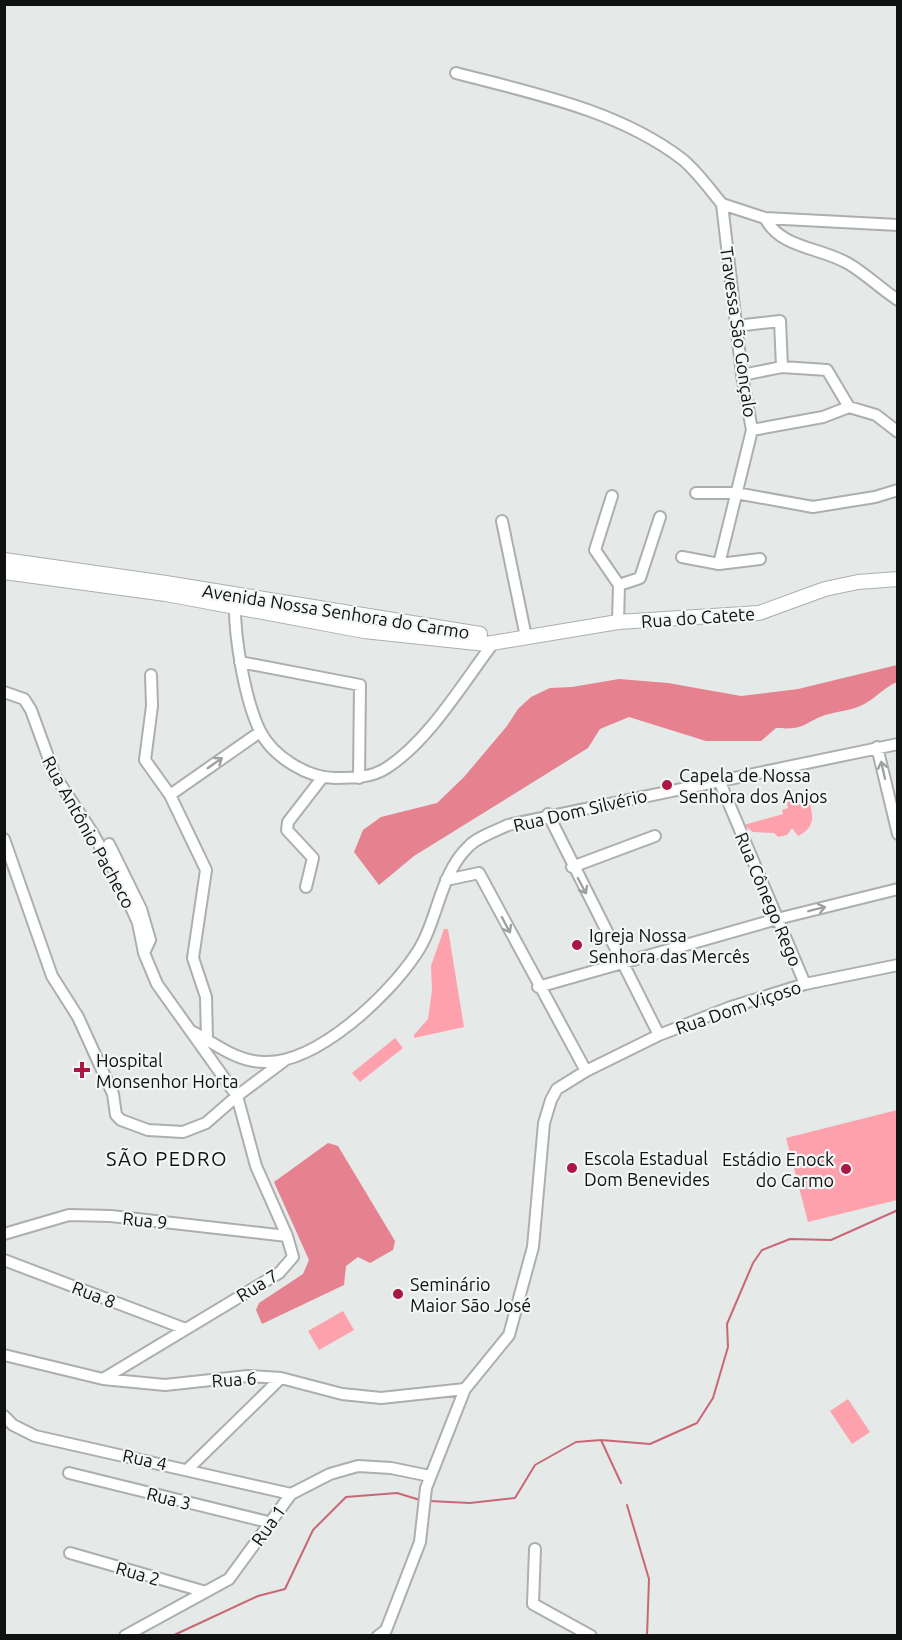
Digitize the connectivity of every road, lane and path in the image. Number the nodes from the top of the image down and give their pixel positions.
1 (456, 73) dead end
2 (722, 204) junction
3 (765, 218) junction
4 (897, 225) edge
5 (897, 300) edge
6 (736, 326) junction
7 (782, 367) junction
8 (742, 375) junction
9 (849, 407) junction
10 (752, 430) junction
11 (897, 432) edge
12 (897, 490) edge
13 (696, 493) dead end
14 (736, 493) junction
15 (612, 496) dead end
16 (660, 517) dead end
17 (502, 521) dead end
18 (682, 557) dead end
19 (760, 559) dead end
20 (4, 560) edge
21 (719, 564) junction
22 (4, 572) edge
23 (69, 575) junction
24 (897, 579) edge
25 (619, 585) junction
26 (235, 601) junction
27 (618, 622) junction
28 (526, 637) junction
29 (494, 642) junction
30 (240, 662) junction
31 (151, 675) dead end
32 (4, 692) edge
33 (261, 732) junction
34 (897, 744) edge
35 (878, 747) junction
36 (322, 778) junction
37 (359, 778) junction
38 (719, 780) junction
39 (170, 795) junction
40 (548, 814) junction
41 (897, 834) edge
42 (655, 836) dead end
43 (4, 839) edge
44 (108, 844) dead end
45 (572, 867) junction
46 (446, 880) junction
47 (306, 887) dead end
48 (897, 889) edge
49 (777, 919) junction
50 (425, 933) joint
51 (144, 953) junction
52 (621, 961) junction
53 (897, 965) edge
54 (805, 984) junction
55 (538, 987) junction
56 (188, 1029) junction
57 (659, 1035) junction
58 (207, 1040) junction
59 (285, 1060) junction
60 (586, 1071) junction
61 (237, 1096) junction
62 (4, 1234) edge
63 (287, 1236) junction
64 (4, 1260) edge
65 (183, 1328) junction
66 (4, 1355) edge
67 (281, 1378) junction
68 (103, 1379) junction
69 (465, 1389) junction
70 (4, 1416) edge
71 (189, 1468) junction
72 (69, 1473) dead end
73 (430, 1476) junction
74 (291, 1494) junction
75 (268, 1522) junction
76 (535, 1549) dead end
77 (70, 1553) dead end
78 (206, 1592) junction
79 (384, 1634) edge
80 (124, 1635) edge
81 (591, 1635) edge

1 - 2 street
2 - 3 street
2 - 6 street, Travessa São Gonçalo
3 - 4 street
3 - 5 street
6 - 7 street
6 - 8 street, Travessa São Gonçalo
7 - 8 street
7 - 9 street
8 - 10 street, Travessa São Gonçalo
9 - 10 street
9 - 11 street
10 - 14 street, Travessa São Gonçalo
12 - 14 street
13 - 14 street
14 - 21 street, Travessa São Gonçalo
15 - 25 street
16 - 25 street
17 - 28 street
18 - 21 street
19 - 21 street
20 - 23 street, Avenida Nossa Senhora do Carmo
22 - 23 street, Avenida Nossa Senhora do Carmo
23 - 26 street, Avenida Nossa Senhora do Carmo
24 - 27 street, Rua do Catete
25 - 27 street
26 - 29 street, Avenida Nossa Senhora do Carmo
26 - 30 street
27 - 28 street, Rua do Catete
28 - 29 street, Rua do Catete
29 - 37 street
30 - 33 street
30 - 37 street
31 - 39 street
32 - 51 street, Rua Antônio Pacheco
33 - 36 street
39 -> 33 street
34 - 35 street, Rua Dom Silvério
35 - 38 street, Rua Dom Silvério
41 -> 35 street
36 - 37 street
36 - 47 street
38 - 40 street, Rua Dom Silvério
38 - 49 street, Rua Cônego Rego
39 - 58 street
40 - 45 street
40 - 46 street, Rua Dom Silvério
42 - 45 street
43 - 61 street
44 - 51 street, Rua Antônio Pacheco
45 -> 52 street
46 - 50 street, Rua Dom Silvério
46 -> 55 street
49 -> 48 street
49 - 52 street
49 - 54 street, Rua Cônego Rego
50 - 59 street, Rua Antônio Pacheco
51 - 56 street, Rua Antônio Pacheco
52 - 55 street
52 - 57 street
53 - 54 street, Rua Dom Viçoso
54 - 57 street, Rua Dom Viçoso
55 - 60 street
56 - 58 street, Rua Antônio Pacheco
56 - 61 street, Rua Antônio Pacheco
57 - 60 street, Rua Dom Viçoso
58 - 59 street, Rua Antônio Pacheco
59 - 61 street
60 - 69 street, Rua Dom Viçoso
61 - 63 street, Rua 7
62 - 63 street, Rua 9
63 - 65 street, Rua 7
64 - 65 street, Rua 8
65 - 68 street, Rua 7
66 - 68 street, Rua 6
67 - 68 street, Rua 6
67 - 69 street, Rua 6
67 - 71 street
69 - 73 street, Rua Dom Viçoso
70 - 71 street, Rua 4
71 - 74 street, Rua 4
72 - 75 street, Rua 3
73 - 74 street, Rua 1
73 - 79 street, Rua Dom Viçoso
74 - 75 street, Rua 1
75 - 78 street, Rua 1
76 - 81 street
77 - 78 street, Rua 2
78 - 80 street, Rua 1

